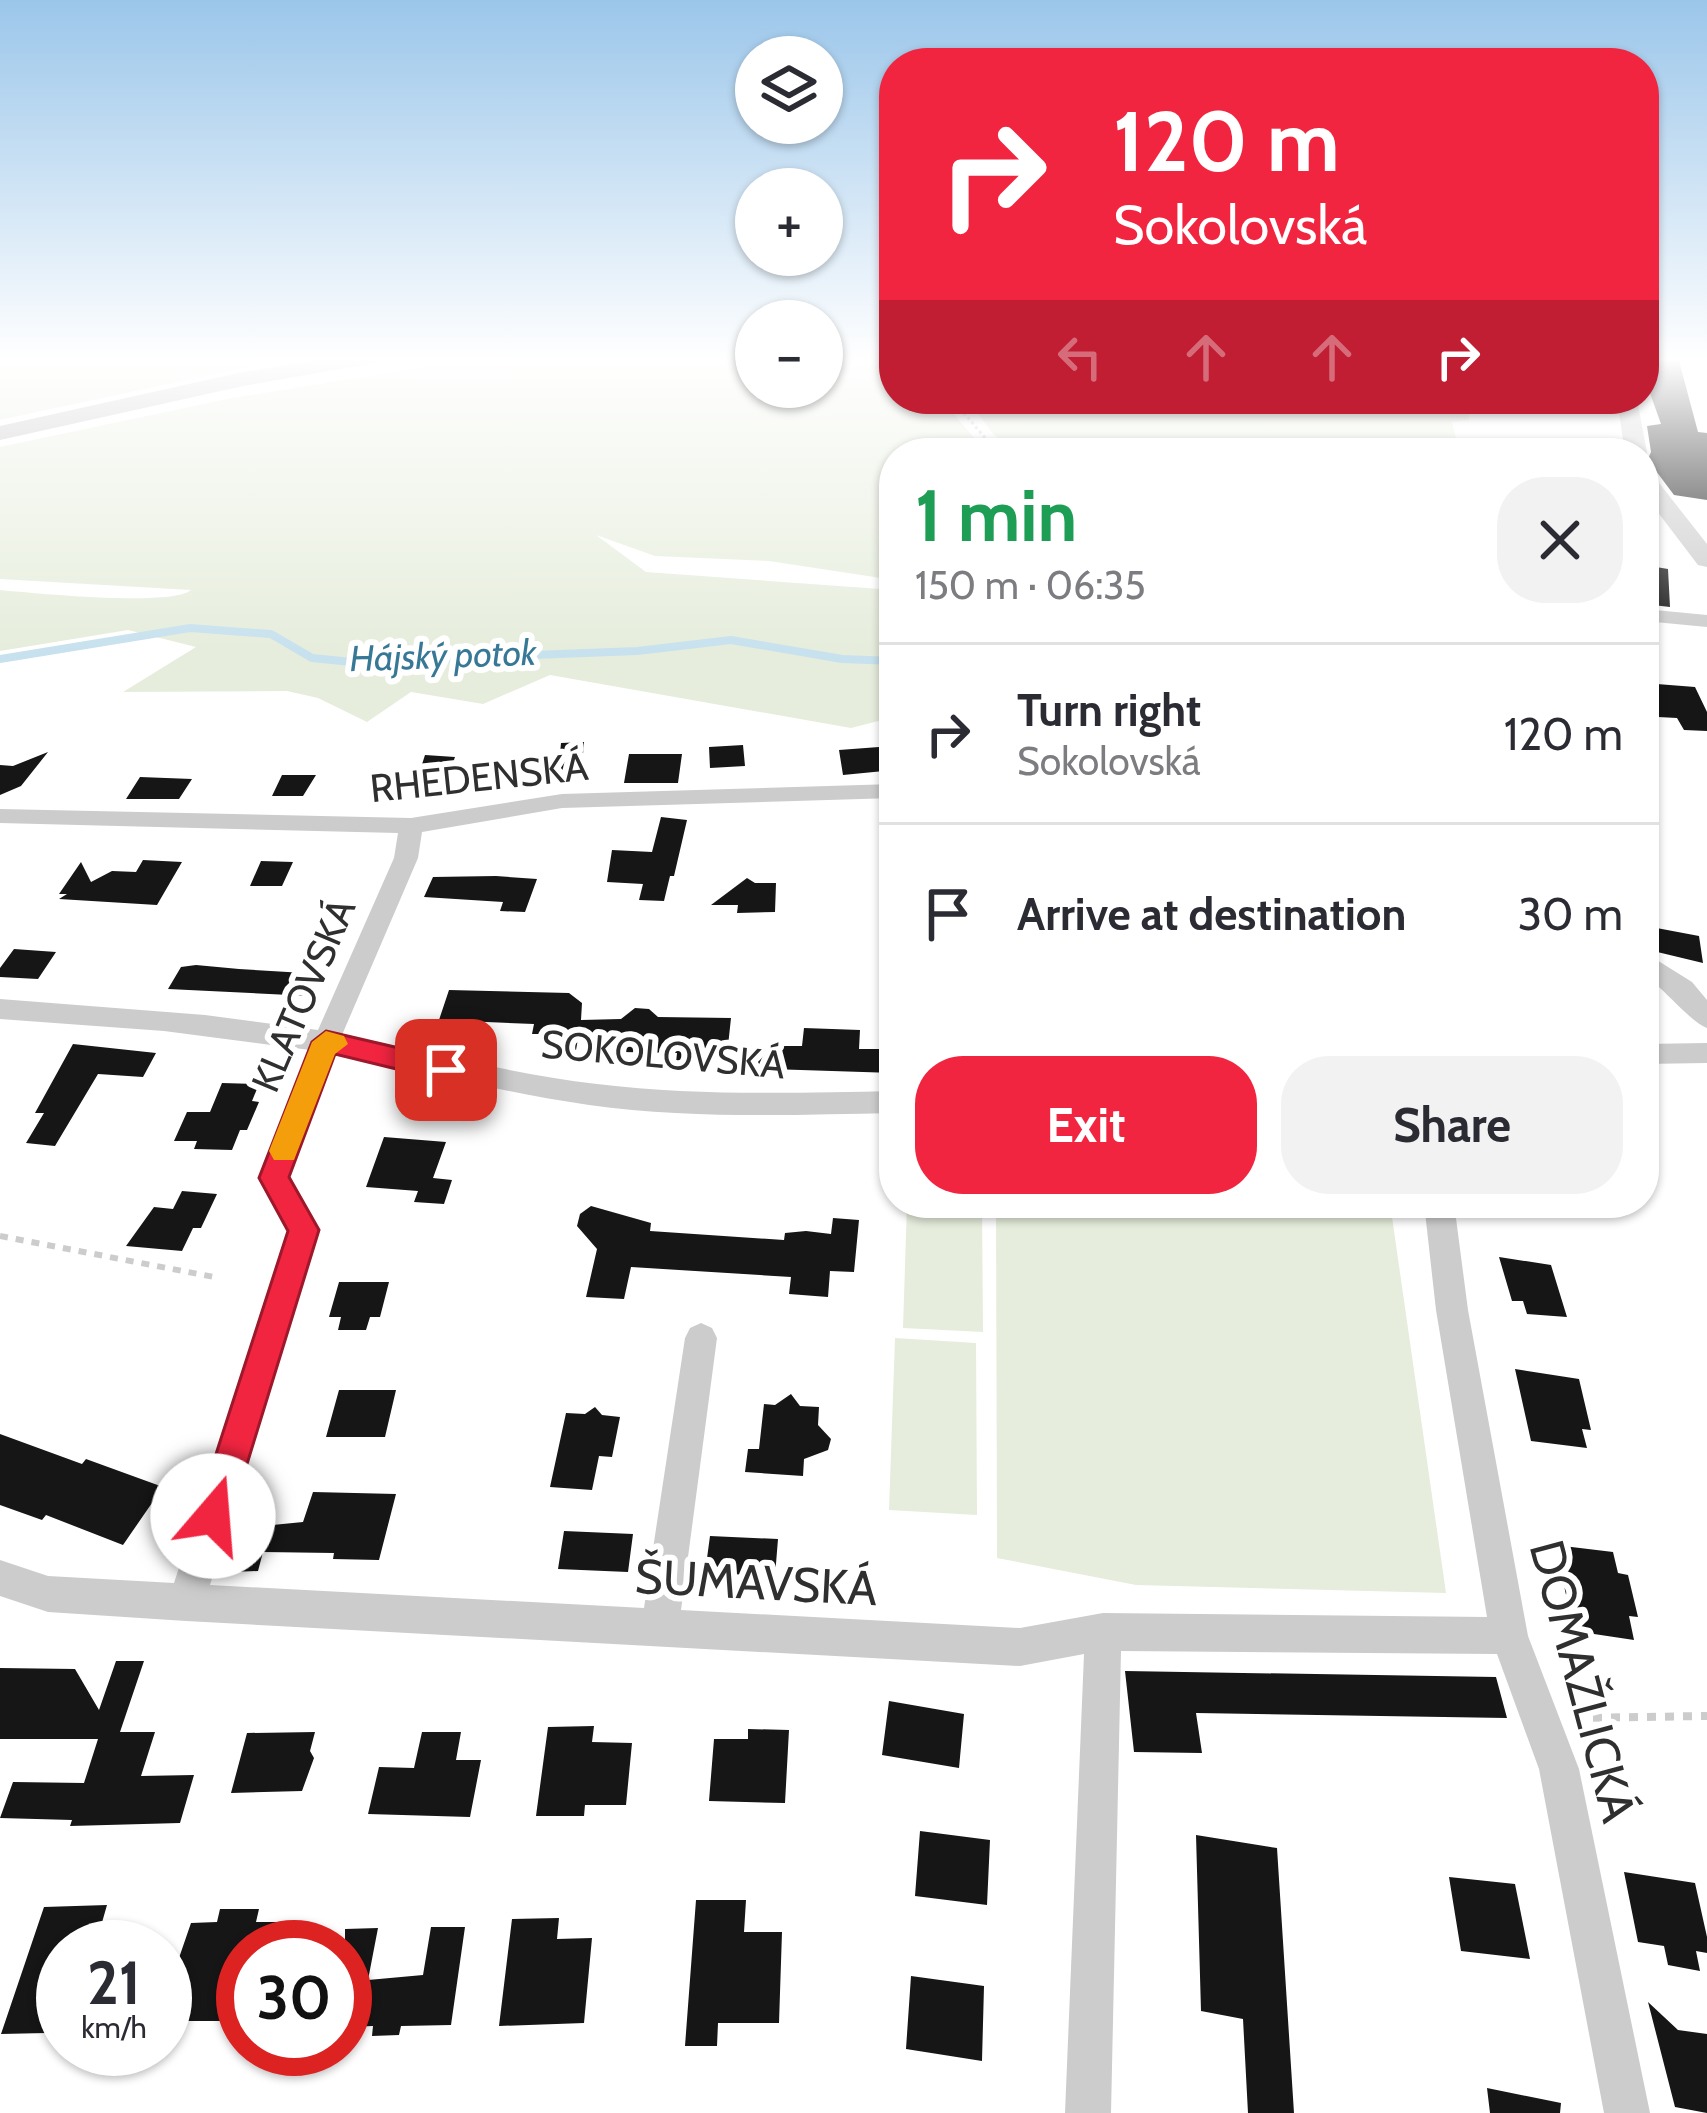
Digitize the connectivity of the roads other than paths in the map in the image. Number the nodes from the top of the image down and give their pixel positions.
1 (1659, 498) edge
2 (1707, 560) edge
3 (1659, 616) edge
4 (1707, 621) edge
5 (879, 791) edge
6 (0, 816) edge
7 (411, 826) junction
8 (1659, 972) edge
9 (0, 1009) edge
10 (1707, 1018) edge
11 (326, 1042) junction
12 (1707, 1052) edge
13 (1659, 1054) edge
14 (879, 1102) edge
15 (1441, 1218) edge
16 (701, 1338) dead end
17 (0, 1578) edge
18 (186, 1603) junction
19 (661, 1627) junction
20 (1103, 1632) junction
21 (1509, 1636) junction
22 (1088, 2113) edge
23 (1628, 2113) edge

1 - 2 street
3 - 4 street
5 - 7 street, RHEDENSKÁ
6 - 7 street, RHEDENSKÁ
7 - 11 street, KLATOVSKÁ
8 - 10 street
9 - 11 street, SOKOLOVSKÁ
11 - 14 street, SOKOLOVSKÁ
11 - 18 street, KLATOVSKÁ
12 - 13 street
15 - 21 street, DOMAŽLICKÁ
16 - 19 street
17 - 18 street, ŠUMAVSKÁ
18 - 19 street, ŠUMAVSKÁ
19 - 20 street, ŠUMAVSKÁ
20 - 21 street, ŠUMAVSKÁ
20 - 22 street
21 - 23 street, DOMAŽLICKÁ

